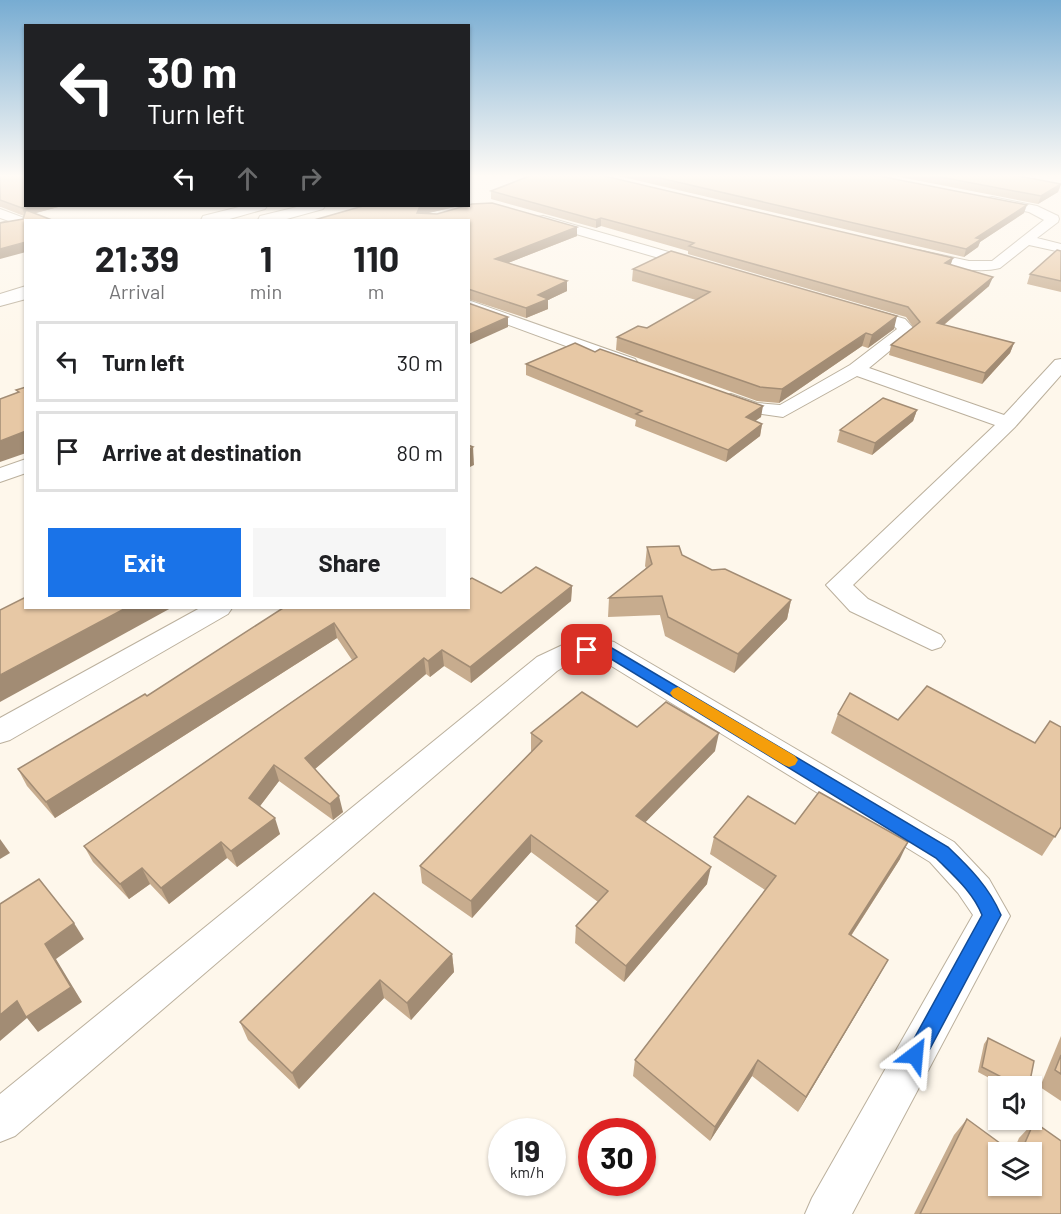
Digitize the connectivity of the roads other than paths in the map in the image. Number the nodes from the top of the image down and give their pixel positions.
1 (585, 232) edge
2 (1037, 232) edge
3 (1026, 240) junction
4 (1061, 248) edge
5 (908, 251) edge
6 (707, 267) edge
7 (24, 276) edge
8 (0, 282) edge
9 (24, 293) edge
10 (0, 300) edge
11 (470, 306) edge
12 (842, 306) edge
13 (1061, 364) edge
14 (644, 368) edge
15 (856, 369) junction
16 (721, 396) edge
17 (1008, 423) junction
18 (24, 466) edge
19 (0, 476) edge
20 (217, 609) edge
21 (932, 641) dead end
22 (0, 732) edge
23 (0, 1122) edge
24 (828, 1214) edge

1 - 6 street
2 - 3 street
3 - 4 street
3 - 5 street
7 - 8 street
9 - 10 street
11 - 14 street
12 - 15 street
13 - 17 street
15 - 16 street
15 - 17 street
17 - 21 street
18 - 19 street
20 - 22 street
23 - 24 street

